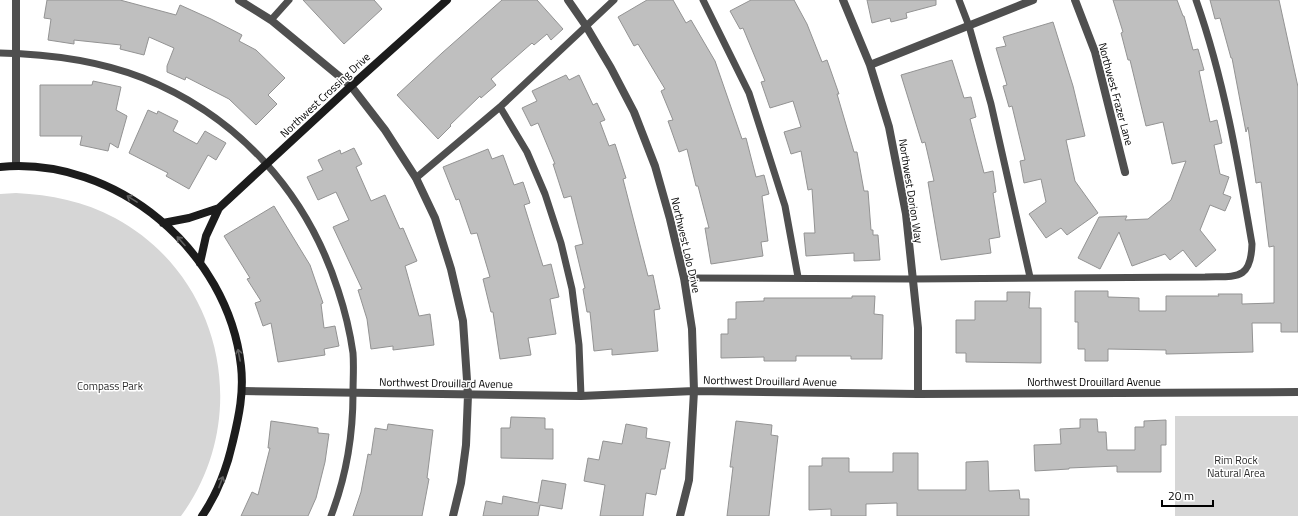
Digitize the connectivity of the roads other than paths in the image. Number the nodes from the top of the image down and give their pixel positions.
1 (16, 0) edge
2 (240, 0) edge
3 (289, 0) edge
4 (447, 0) edge
5 (568, 0) edge
6 (614, 0) edge
7 (703, 0) edge
8 (842, 0) edge
9 (959, 0) edge
10 (1033, 0) edge
11 (1075, 0) edge
12 (1196, 0) edge
13 (271, 20) junction
14 (586, 26) junction
15 (969, 26) junction
16 (0, 53) edge
17 (16, 53) junction
18 (870, 65) junction
19 (351, 86) junction
20 (500, 107) junction
21 (267, 164) junction
22 (16, 165) junction
23 (0, 167) edge
24 (1125, 172) dead end
25 (416, 178) junction
26 (219, 208) junction
27 (163, 222) junction
28 (200, 263) junction
29 (798, 277) junction
30 (1030, 277) junction
31 (684, 278) junction
32 (912, 279) junction
33 (242, 391) junction
34 (353, 392) junction
35 (694, 392) junction
36 (1298, 392) edge
37 (918, 394) junction
38 (468, 395) junction
39 (581, 396) junction
40 (202, 516) edge
41 (330, 516) edge
42 (453, 516) edge
43 (680, 516) edge

1 - 17 street
2 - 13 street
3 - 13 lane
4 - 19 street, Northwest Crossing Drive
5 - 14 street, Northwest Lolo Drive
6 - 14 lane
7 - 29 lane
8 - 18 street, Northwest Dorion Way
9 - 15 lane
10 - 15 street
11 - 24 street, Northwest Frazer Lane
12 - 30 lane
13 - 19 street
14 - 20 lane
14 - 31 street, Northwest Lolo Drive
15 - 18 street
15 - 30 lane
16 - 17 lane
17 - 21 lane
17 - 22 street
18 - 32 street, Northwest Dorion Way
19 - 21 street, Northwest Crossing Drive
19 - 25 street
20 - 25 lane
20 - 39 lane
21 - 26 street, Northwest Crossing Drive
21 - 34 lane
22 - 23 street
27 -> 22 street
25 - 38 street
26 - 27 street, Northwest Crossing Drive
26 - 28 street, Northwest Crossing Drive
28 -> 27 street
33 -> 28 street
29 - 31 lane
29 - 32 lane
30 - 32 lane
31 - 35 street, Northwest Lolo Drive
32 - 37 street, Northwest Dorion Way
33 - 34 street, Northwest Drouillard Avenue
40 -> 33 street
34 - 38 street, Northwest Drouillard Avenue
34 - 41 lane
35 - 37 street, Northwest Drouillard Avenue
35 - 39 street, Northwest Drouillard Avenue
35 - 43 street, Northwest Lolo Drive
36 - 37 street, Northwest Drouillard Avenue
38 - 39 street, Northwest Drouillard Avenue
38 - 42 street

